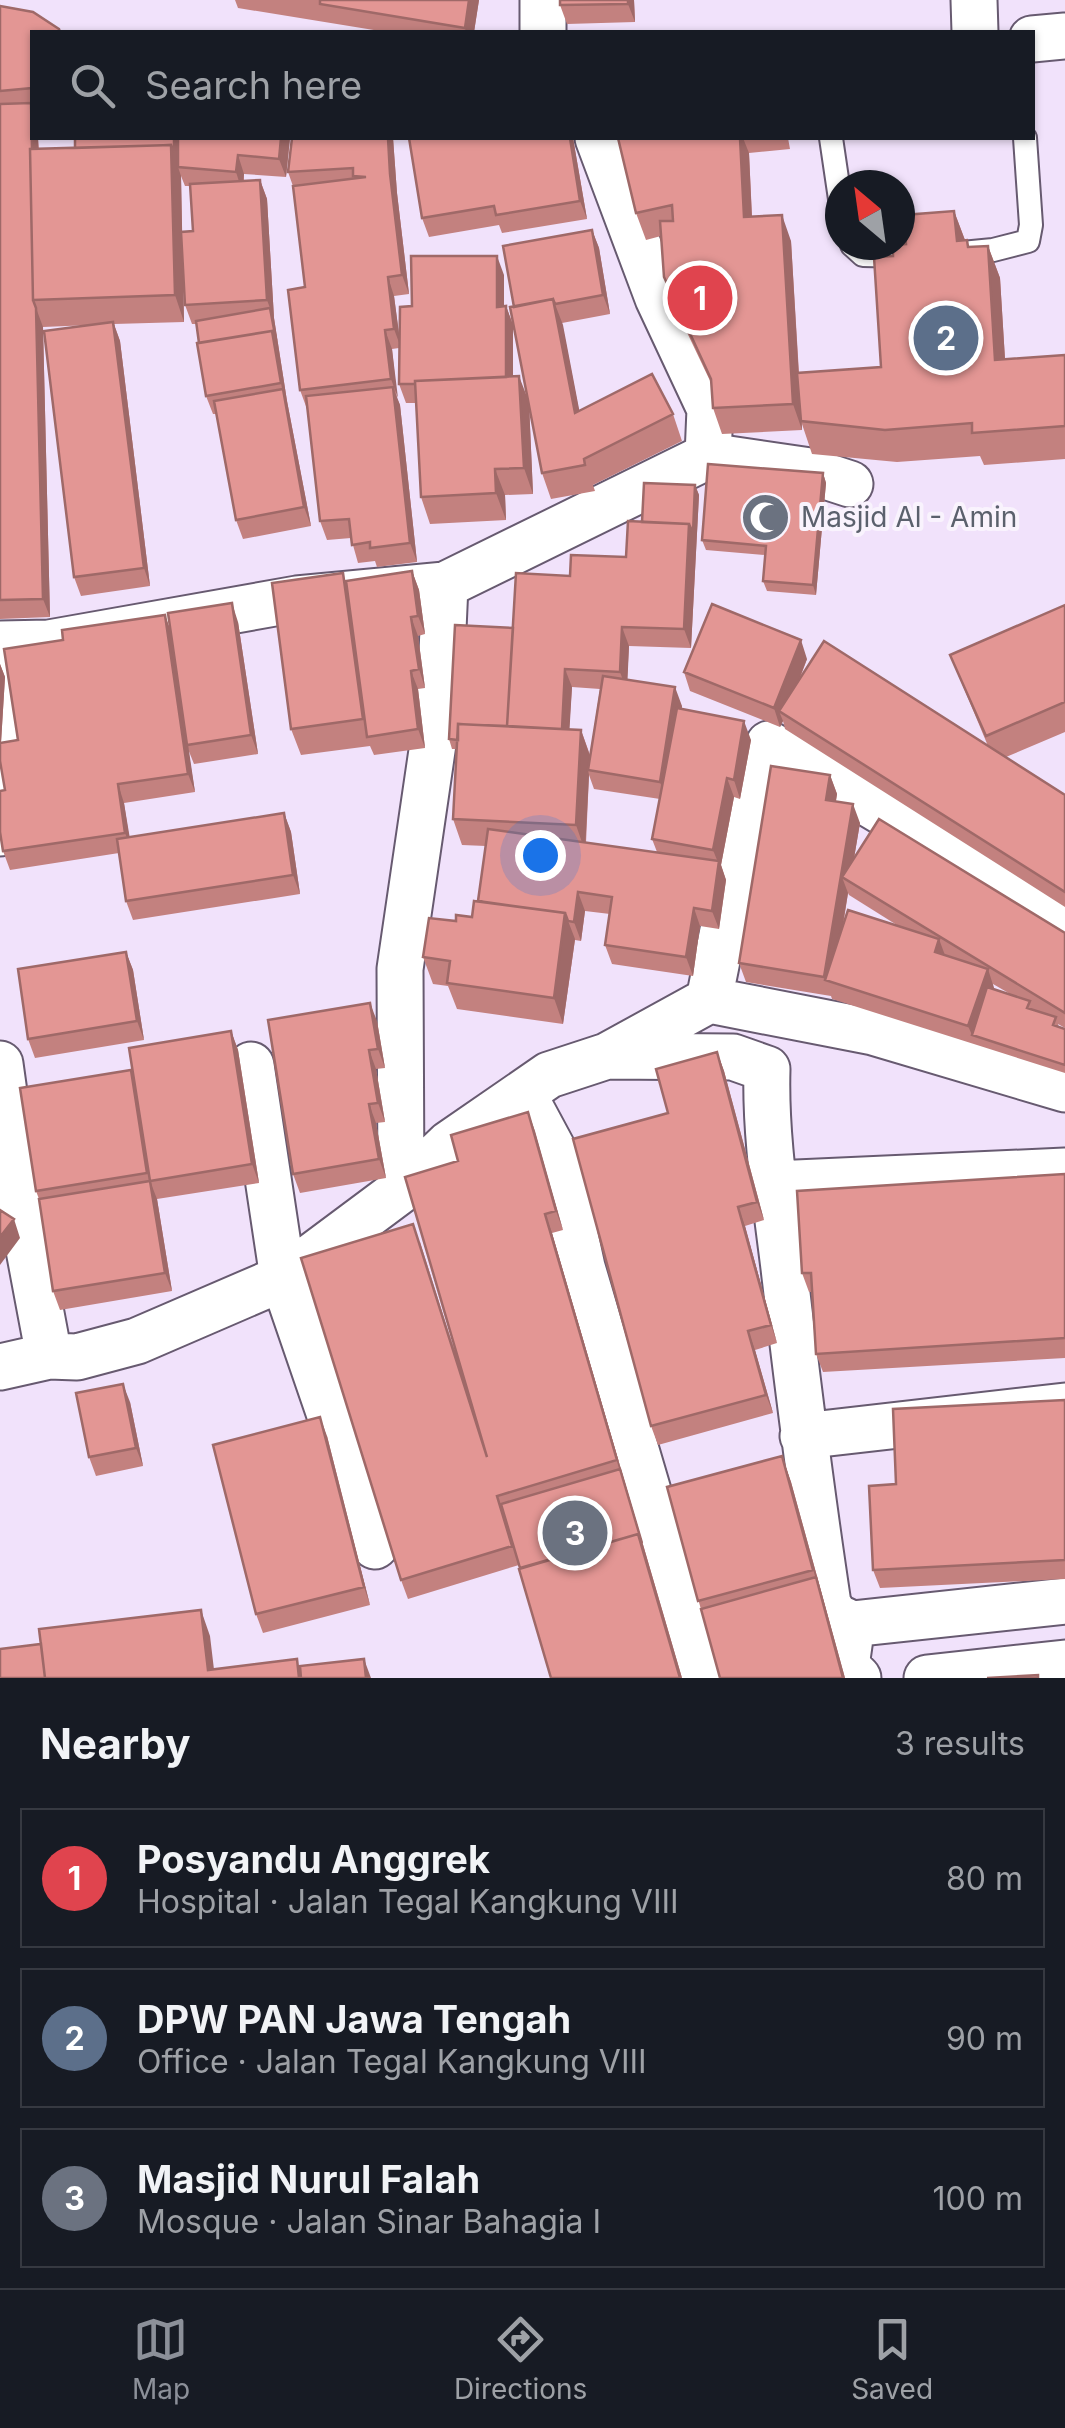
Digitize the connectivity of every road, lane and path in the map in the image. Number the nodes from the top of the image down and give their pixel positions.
1 (544, 0) edge
2 (974, 0) edge
3 (543, 30) edge
4 (975, 30) edge
5 (1065, 36) edge
6 (1035, 39) edge
7 (599, 140) edge
8 (831, 140) edge
9 (1025, 140) edge
10 (836, 170) edge
11 (915, 256) edge
12 (708, 456) junction
13 (850, 484) dead end
14 (445, 586) junction
15 (3, 644) edge
16 (0, 834) edge
17 (1065, 921) edge
18 (709, 1000) junction
19 (607, 1056) junction
20 (0, 1064) edge
21 (251, 1065) dead end
22 (1065, 1090) edge
23 (523, 1094) junction
24 (1065, 1171) edge
25 (774, 1184) junction
26 (401, 1190) junction
27 (283, 1278) junction
28 (50, 1356) junction
29 (0, 1367) edge
30 (1065, 1406) edge
31 (803, 1436) junction
32 (375, 1546) dead end
33 (1065, 1601) edge
34 (852, 1624) junction
35 (1060, 1668) edge
36 (703, 1678) edge
37 (858, 1678) edge
38 (927, 1678) edge

1 - 3 street
2 - 4 street
5 - 6 street
7 - 12 street
8 - 10 lane
9 - 11 lane
12 - 13 street
12 - 14 street
14 - 15 street
14 - 26 street
15 - 16 street
17 - 18 street
18 - 19 street
18 - 22 street
19 - 23 street
19 - 25 street
20 - 28 street
21 - 27 street
23 - 26 street
23 - 36 street
24 - 25 street
25 - 31 street
26 - 27 street
27 - 28 street
27 - 32 street
28 - 29 street
30 - 31 street
31 - 34 street
33 - 34 street
34 - 37 street
35 - 38 street

